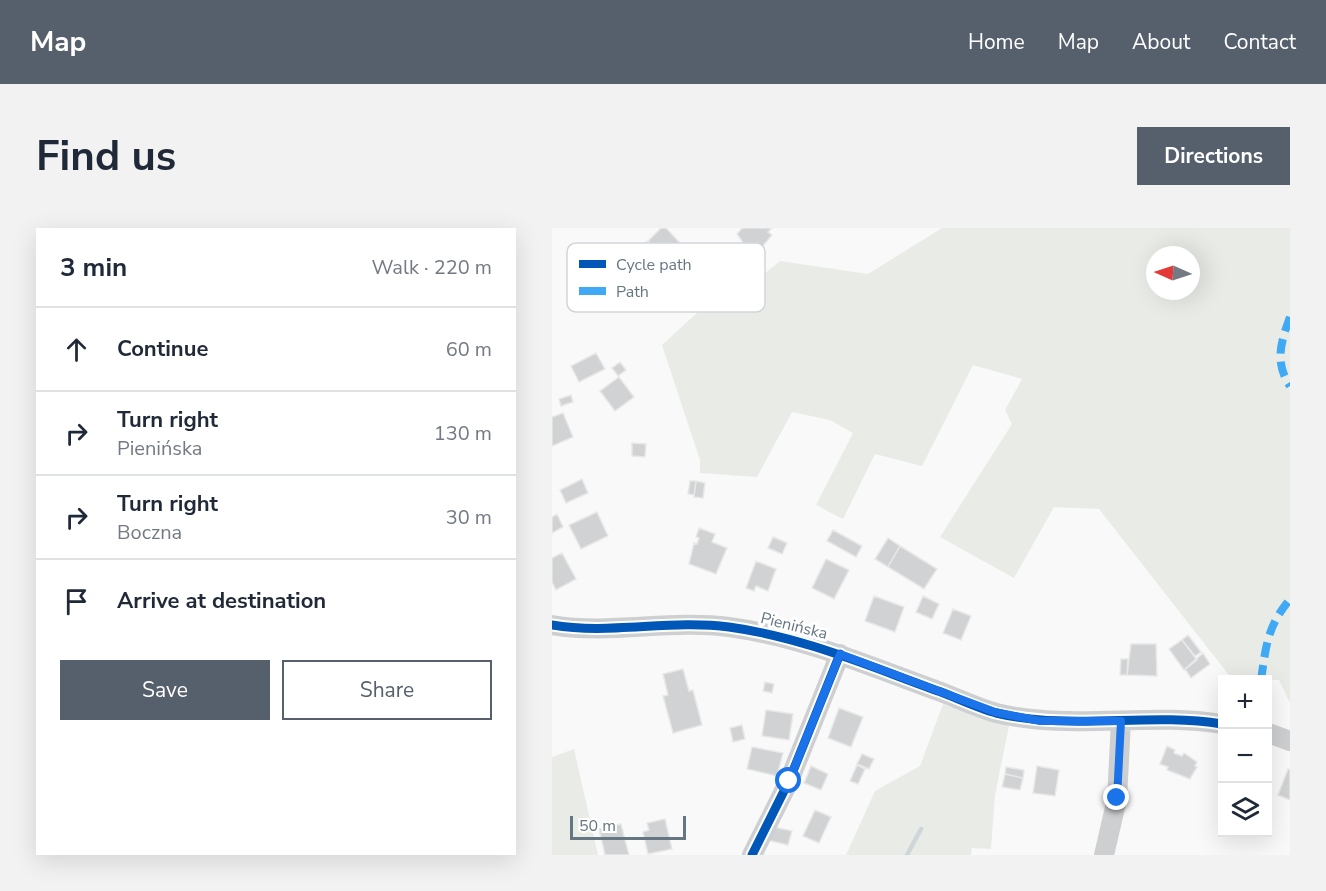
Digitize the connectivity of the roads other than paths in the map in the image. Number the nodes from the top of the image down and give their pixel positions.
1 (552, 625) edge
2 (840, 654) junction
3 (1121, 721) junction
4 (1218, 723) edge
5 (1272, 735) edge
6 (1290, 741) edge
7 (752, 855) edge
8 (1104, 855) edge

1 - 2 street, Pienińska
2 - 3 street, Pienińska
2 - 7 street
3 - 4 street, Pienińska
3 - 8 street
5 - 6 street

